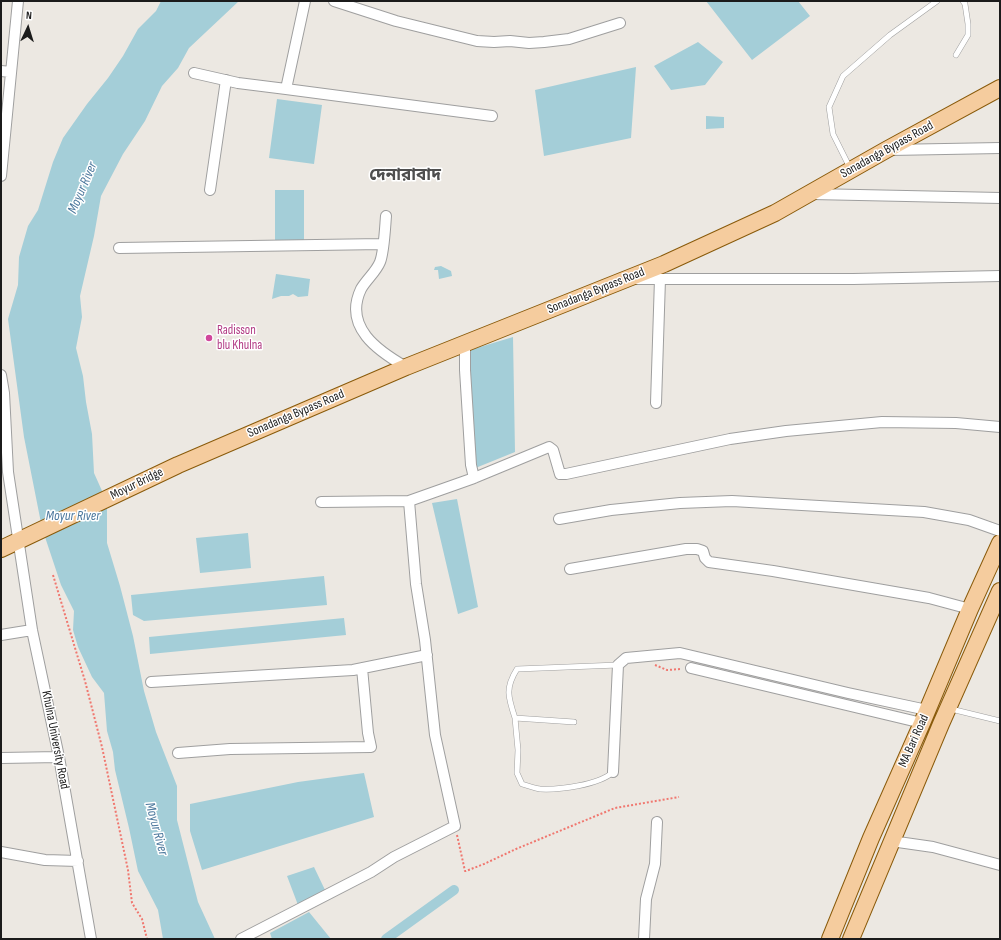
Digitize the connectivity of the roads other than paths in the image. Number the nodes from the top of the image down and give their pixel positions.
1 (18, 1) edge
2 (305, 1) edge
3 (334, 1) edge
4 (937, 1) edge
5 (963, 1) edge
6 (620, 23) dead end
7 (956, 55) dead end
8 (6, 71) edge
9 (194, 73) dead end
10 (226, 80) junction
11 (1000, 88) edge
12 (286, 89) junction
13 (492, 116) dead end
14 (1000, 148) edge
15 (886, 150) junction
16 (2, 157) edge
17 (851, 170) junction
18 (1, 176) edge
19 (210, 190) dead end
20 (810, 194) junction
21 (1000, 198) edge
22 (386, 216) dead end
23 (382, 244) junction
24 (119, 248) dead end
25 (1000, 276) edge
26 (626, 278) junction
27 (660, 279) junction
28 (465, 344) junction
29 (406, 367) junction
30 (1, 375) edge
31 (2, 393) edge
32 (656, 403) dead end
33 (1000, 427) edge
34 (178, 465) joint
35 (474, 478) junction
36 (409, 501) junction
37 (321, 502) dead end
38 (559, 519) dead end
39 (1000, 531) edge
40 (25, 538) junction
41 (1000, 543) edge
42 (1, 548) edge
43 (570, 569) dead end
44 (1000, 591) edge
45 (970, 609) junction
46 (32, 630) junction
47 (1, 635) edge
48 (427, 654) junction
49 (719, 662) junction
50 (618, 665) junction
51 (362, 668) junction
52 (691, 668) road end
53 (717, 674) junction
54 (151, 682) dead end
55 (948, 708) junction
56 (924, 716) junction
57 (514, 718) junction
58 (1000, 720) edge
59 (574, 722) dead end
60 (178, 753) dead end
61 (59, 757) junction
62 (1, 758) edge
63 (613, 772) joint
64 (657, 822) dead end
65 (891, 841) junction
66 (1, 852) edge
67 (78, 861) junction
68 (1000, 865) edge
69 (856, 938) edge
70 (91, 939) edge
71 (241, 939) edge
72 (644, 939) edge
73 (830, 939) edge

1 - 8 street
2 - 12 street
3 - 6 street
4 - 17 lane
5 - 7 lane
8 - 16 street
9 - 10 street
10 - 12 street
10 - 19 street
11 - 15 main road, Sonadanga Bypass Road
12 - 13 street
14 - 15 street
15 - 17 main road, Sonadanga Bypass Road
16 - 18 street
17 - 20 main road, Sonadanga Bypass Road
20 - 21 street
20 - 26 main road, Sonadanga Bypass Road
22 - 23 street
23 - 24 street
23 - 29 street
25 - 27 street
26 - 27 street
26 - 28 main road, Sonadanga Bypass Road
27 - 32 street
28 - 29 main road, Sonadanga Bypass Road
28 - 35 street
29 - 34 main road, Sonadanga Bypass Road
30 - 31 street, Khulna University Road
31 - 40 street, Khulna University Road
33 - 35 street
34 - 40 main road, Moyur Bridge
35 - 36 street
36 - 37 street
36 - 48 street
38 - 39 street
40 - 42 main road, Moyur Bridge
40 - 46 street, Khulna University Road
41 - 45 main road, MA Bari Road
43 - 45 street
44 - 55 main road, MA Bari Road
45 - 56 main road, MA Bari Road
46 - 47 street
46 - 61 street, Khulna University Road
48 - 51 street
48 - 71 street
49 - 50 street
49 - 53 street
49 - 56 street
50 - 57 lane
50 - 63 street
51 - 54 street
51 - 60 street
52 - 53 street
53 - 56 street
55 - 58 lane
55 - 65 main road, MA Bari Road
56 - 73 main road, MA Bari Road
57 - 59 lane
57 - 63 lane
61 - 62 street
61 - 67 street, Khulna University Road
64 - 72 street
65 - 68 street
65 - 69 main road, MA Bari Road
66 - 67 street
67 - 70 street, Khulna University Road

